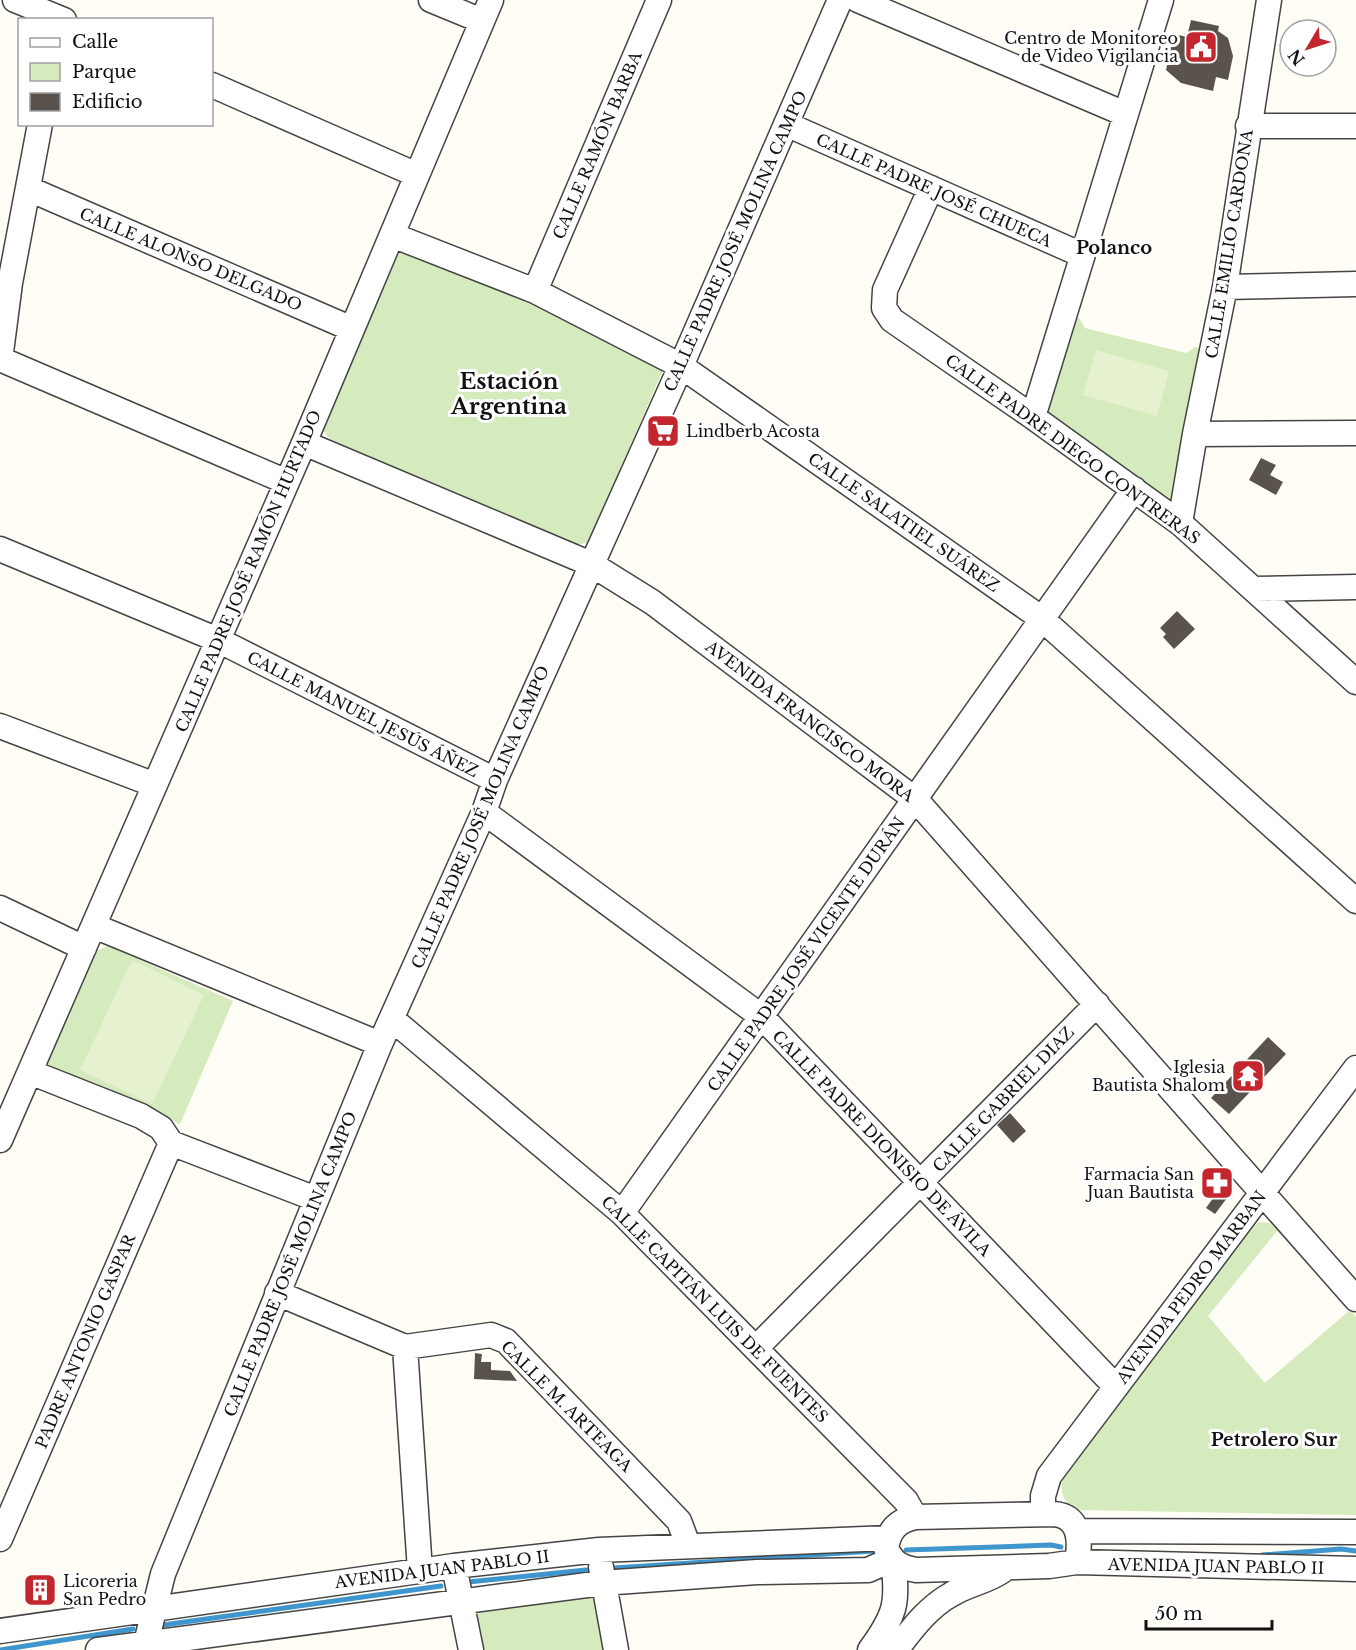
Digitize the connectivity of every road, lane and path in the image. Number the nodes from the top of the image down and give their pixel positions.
1 (15, 0) edge
2 (431, 0) edge
3 (659, 0) edge
4 (840, 0) edge
5 (858, 0) edge
6 (1161, 0) edge
7 (1269, 0) edge
8 (486, 11) edge
9 (63, 14) edge
10 (213, 85) edge
11 (1125, 114) junction
12 (786, 124) junction
13 (40, 126) edge
14 (1248, 126) junction
15 (1356, 126) edge
16 (417, 175) junction
17 (931, 188) junction
18 (29, 189) junction
19 (392, 235) junction
20 (1082, 255) junction
21 (1356, 284) edge
22 (1225, 287) junction
23 (536, 291) junction
24 (352, 329) junction
25 (0, 360) edge
26 (681, 366) junction
27 (1033, 417) junction
28 (1356, 433) edge
29 (1195, 434) junction
30 (304, 443) junction
31 (287, 482) junction
32 (1134, 489) junction
33 (1180, 523) junction
34 (0, 549) edge
35 (591, 564) junction
36 (1356, 587) edge
37 (1254, 589) junction
38 (1041, 618) junction
39 (218, 640) junction
40 (1356, 682) edge
41 (0, 726) edge
42 (495, 780) junction
43 (155, 785) junction
44 (916, 800) junction
45 (484, 812) junction
46 (1356, 901) edge
47 (0, 908) edge
48 (94, 926) junction
49 (84, 948) junction
50 (1097, 1004) junction
51 (762, 1017) junction
52 (392, 1019) junction
53 (380, 1044) junction
54 (1356, 1068) edge
55 (30, 1072) junction
56 (8, 1101) edge
57 (0, 1140) edge
58 (171, 1143) junction
59 (920, 1184) junction
60 (1263, 1192) junction
61 (316, 1199) junction
62 (622, 1213) junction
63 (277, 1293) junction
64 (1356, 1299) edge
65 (405, 1347) junction
66 (756, 1348) junction
67 (1116, 1387) junction
68 (1043, 1513) junction
69 (915, 1517) junction
70 (1078, 1530) junction
71 (1356, 1532) edge
72 (0, 1539) edge
73 (688, 1545) junction
74 (599, 1550) junction
75 (891, 1553) junction
76 (1077, 1562) junction
77 (454, 1566) junction
78 (1008, 1567) junction
79 (1356, 1569) edge
80 (420, 1571) junction
81 (602, 1583) junction
82 (460, 1602) junction
83 (156, 1608) junction
84 (0, 1631) edge
85 (146, 1643) junction
86 (98, 1650) edge
87 (471, 1650) edge
88 (616, 1650) edge
89 (870, 1650) edge
90 (896, 1650) edge

1 - 9 street
2 - 8 street
3 - 23 street, CALLE RAMÓN BARBA
4 - 12 street, CALLE PADRE JOSÉ MOLINA CAMPO
5 - 11 street
6 - 11 street
7 - 14 street, CALLE EMILIO CARDONA
8 - 16 street, CALLE PADRE JOSÉ RAMÓN HURTADO
10 - 16 street
11 - 20 street
12 - 17 street, CALLE PADRE JOSÉ CHUECA
12 - 26 street, CALLE PADRE JOSÉ MOLINA CAMPO
13 - 18 street
14 - 15 street
14 - 22 street, CALLE EMILIO CARDONA
16 - 19 street, CALLE PADRE JOSÉ RAMÓN HURTADO
17 - 20 street, CALLE PADRE JOSÉ CHUECA
17 - 27 street, CALLE PADRE DIEGO CONTRERAS
18 - 24 street, CALLE ALONSO DELGADO
18 - 25 street
19 - 23 street, CALLE SALATIEL SUÁREZ
19 - 24 street, CALLE PADRE JOSÉ RAMÓN HURTADO
20 - 27 street
21 - 22 street
22 - 29 street, CALLE EMILIO CARDONA
23 - 26 street, CALLE SALATIEL SUÁREZ
24 - 30 street, CALLE PADRE JOSÉ RAMÓN HURTADO
25 - 31 street
26 - 35 street, CALLE PADRE JOSÉ MOLINA CAMPO
26 - 38 street, CALLE SALATIEL SUÁREZ
27 - 32 street, CALLE PADRE DIEGO CONTRERAS
28 - 29 street
29 - 33 street, CALLE EMILIO CARDONA
30 - 31 street, CALLE PADRE JOSÉ RAMÓN HURTADO
30 - 35 street, AVENIDA FRANCISCO MORA
31 - 39 street, CALLE PADRE JOSÉ RAMÓN HURTADO
32 - 33 street, CALLE PADRE DIEGO CONTRERAS
32 - 38 street, CALLE PADRE JOSÉ VICENTE DURÁN
33 - 37 street, CALLE PADRE DIEGO CONTRERAS
34 - 39 street, CALLE MANUEL JESÚS ÁÑEZ
35 - 42 street, CALLE PADRE JOSÉ MOLINA CAMPO
35 - 44 street, AVENIDA FRANCISCO MORA
36 - 37 street
37 - 40 street, CALLE PADRE DIEGO CONTRERAS
38 - 44 street, CALLE PADRE JOSÉ VICENTE DURÁN
38 - 46 street, CALLE SALATIEL SUÁREZ
39 - 42 street, CALLE MANUEL JESÚS ÁÑEZ
39 - 43 street, CALLE PADRE JOSÉ RAMÓN HURTADO
41 - 43 street
42 - 45 street, CALLE PADRE JOSÉ MOLINA CAMPO
43 - 48 street, CALLE PADRE JOSÉ RAMÓN HURTADO
44 - 50 street, AVENIDA FRANCISCO MORA
44 - 51 street, CALLE PADRE JOSÉ VICENTE DURÁN
45 - 51 street, CALLE PADRE DIONISIO DE ÁVILA
45 - 52 street, CALLE PADRE JOSÉ MOLINA CAMPO
47 - 49 street
48 - 49 street, CALLE PADRE JOSÉ RAMÓN HURTADO
48 - 53 street
49 - 55 street, CALLE PADRE JOSÉ RAMÓN HURTADO
50 - 59 street, CALLE GABRIEL DIAZ
50 - 60 street, AVENIDA FRANCISCO MORA
51 - 59 street, CALLE PADRE DIONISIO DE ÁVILA
51 - 62 street, CALLE PADRE JOSÉ VICENTE DURÁN
52 - 53 street, CALLE PADRE JOSÉ MOLINA CAMPO
52 - 62 street, CALLE CAPITÁN LUIS DE FUENTES
53 - 61 street, CALLE PADRE JOSÉ MOLINA CAMPO
54 - 60 street, AVENIDA PEDRO MARBAN
55 - 56 street, CALLE PADRE JOSÉ RAMÓN HURTADO
55 - 58 street
56 - 57 street, CALLE PADRE JOSÉ RAMÓN HURTADO
58 - 61 street
58 - 72 street, PADRE ANTONIO GASPAR
59 - 66 street, CALLE GABRIEL DIAZ
59 - 67 street, CALLE PADRE DIONISIO DE ÁVILA
60 - 64 street, AVENIDA FRANCISCO MORA
60 - 67 street, AVENIDA PEDRO MARBAN
61 - 63 street, CALLE PADRE JOSÉ MOLINA CAMPO
62 - 66 street, CALLE CAPITÁN LUIS DE FUENTES
63 - 65 street
63 - 83 street, CALLE PADRE JOSÉ MOLINA CAMPO
65 - 73 street, CALLE M. ARTEAGA
65 - 80 street
66 - 69 street, CALLE CAPITÁN LUIS DE FUENTES
67 - 68 street, AVENIDA PEDRO MARBAN
68 - 69 street
68 - 70 street
69 - 75 street
70 - 71 street, AVENIDA JUAN PABLO II
70 - 76 street
73 - 74 street, AVENIDA JUAN PABLO II
73 - 75 street, AVENIDA JUAN PABLO II
74 - 77 street, AVENIDA JUAN PABLO II
74 - 81 street
75 - 78 street, AVENIDA JUAN PABLO II
75 - 81 street, AVENIDA JUAN PABLO II
75 - 89 street
76 - 78 street, AVENIDA JUAN PABLO II
76 - 79 street, AVENIDA JUAN PABLO II
77 - 80 street, AVENIDA JUAN PABLO II
77 - 82 street
78 - 90 street
80 - 83 street, AVENIDA JUAN PABLO II
81 - 82 street, AVENIDA JUAN PABLO II
81 - 88 street
82 - 85 street, AVENIDA JUAN PABLO II
82 - 87 street
83 - 84 street, AVENIDA JUAN PABLO II
83 - 85 street, CALLE PADRE JOSÉ MOLINA CAMPO
85 - 86 street, AVENIDA JUAN PABLO II

